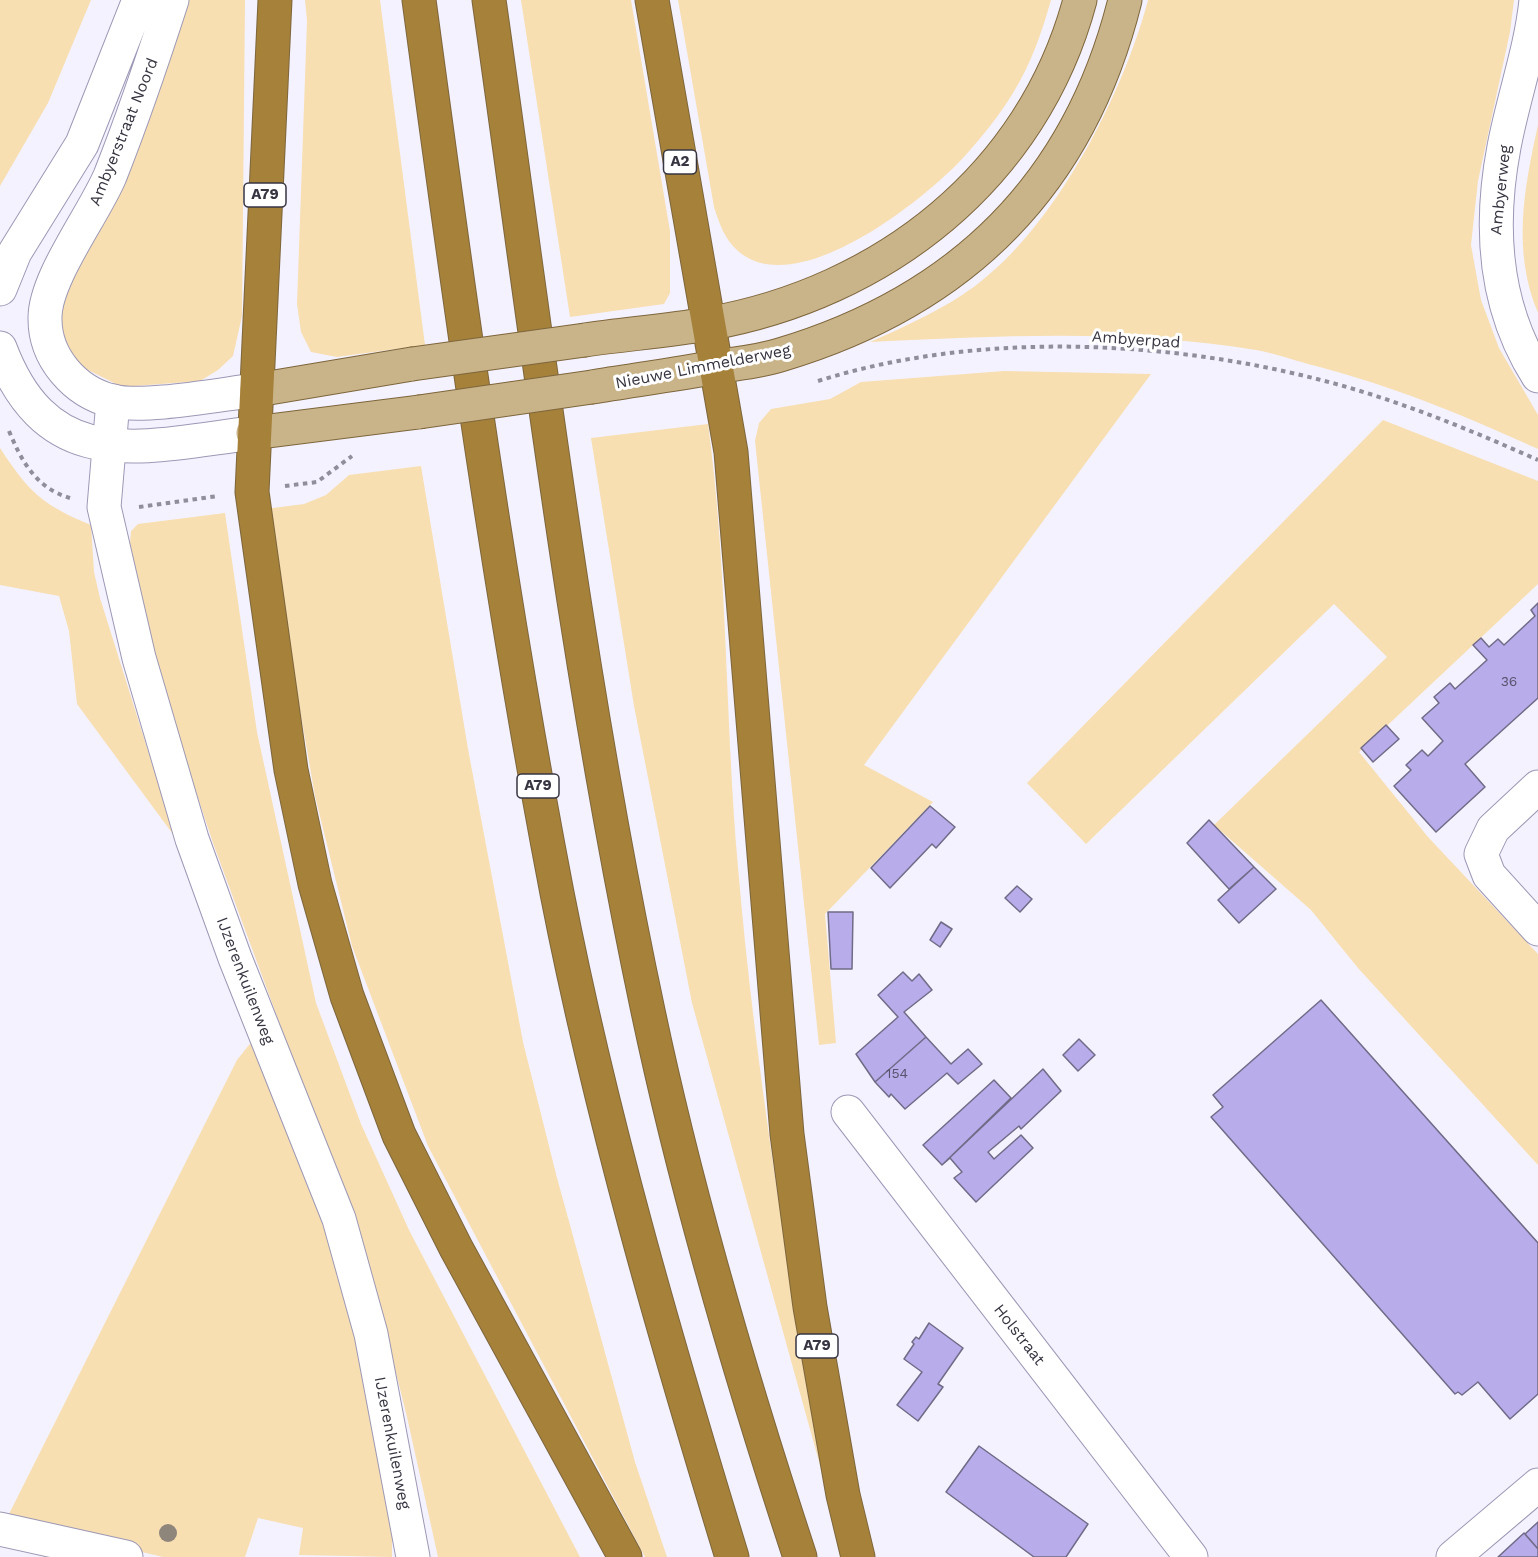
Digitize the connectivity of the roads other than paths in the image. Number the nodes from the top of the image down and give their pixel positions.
1 (139, 0) edge
2 (172, 0) edge
3 (275, 0) edge
4 (419, 0) edge
5 (489, 0) edge
6 (652, 0) edge
7 (1080, 0) edge
8 (1125, 0) edge
9 (1536, 0) edge
10 (0, 289) edge
11 (708, 324) junction
12 (0, 348) edge
13 (716, 367) junction
14 (1538, 375) edge
15 (257, 390) junction
16 (113, 401) junction
17 (253, 432) junction
18 (110, 446) junction
19 (1538, 787) edge
20 (1538, 929) edge
21 (848, 1112) dead end
22 (1538, 1485) edge
23 (0, 1529) edge
24 (126, 1557) edge
25 (413, 1557) edge
26 (625, 1557) edge
27 (732, 1557) edge
28 (800, 1557) edge
29 (858, 1557) edge
30 (1191, 1557) edge
31 (1454, 1557) edge

1 - 10 street, Ambyerstraat Noord
2 - 16 street, Ambyerstraat Noord
3 - 15 highway, A79
4 - 27 highway, A79
5 - 28 highway
6 - 11 highway, A2
7 - 11 main road
8 - 13 main road, Nieuwe Limmelderweg
9 - 14 street, Ambyerweg
11 - 13 highway
11 - 15 main road, bridge
12 - 18 street
13 - 17 main road, Nieuwe Limmelderweg, bridge
13 - 29 highway, A79
15 - 16 street, Ambyerstraat Noord
15 - 17 highway
16 - 18 street, IJzerenkuilenweg
17 - 18 street
17 - 26 highway
18 - 25 street, IJzerenkuilenweg
19 - 20 street
21 - 30 street, Holstraat
22 - 31 street
23 - 24 street

